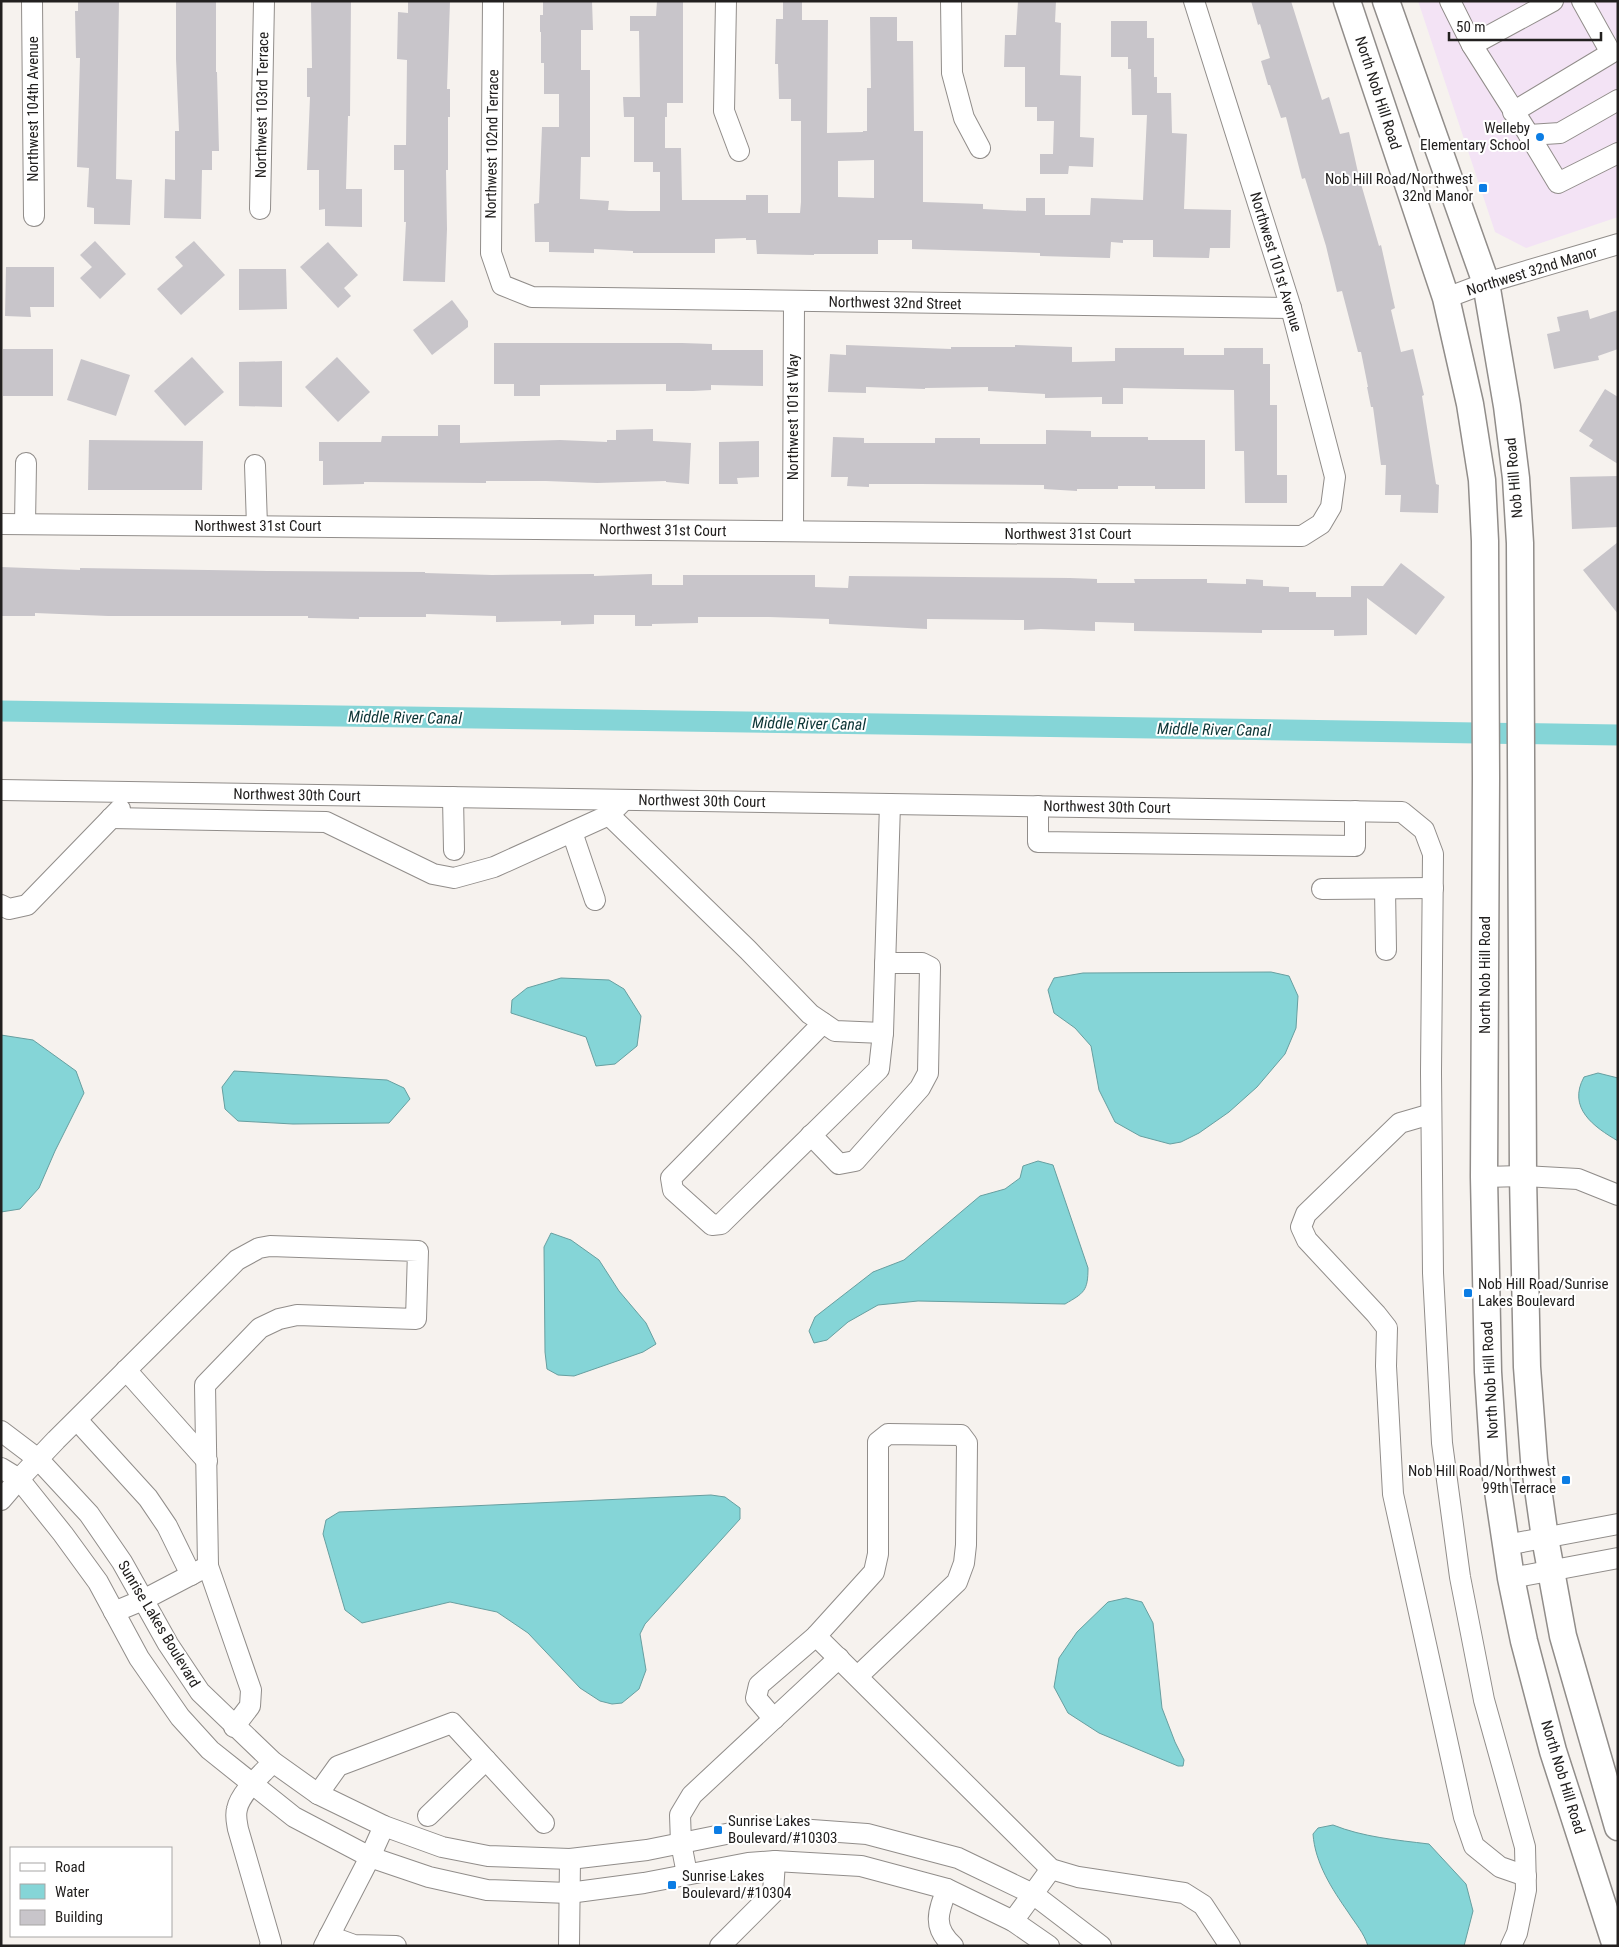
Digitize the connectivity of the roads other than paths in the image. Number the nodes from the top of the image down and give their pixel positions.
1 (32, 1) edge
2 (264, 1) edge
3 (493, 1) edge
4 (726, 1) edge
5 (951, 1) edge
6 (1194, 1) edge
7 (1347, 1) edge
8 (1386, 1) edge
9 (1450, 1) edge
10 (1553, 1) edge
11 (1582, 1) edge
12 (1472, 45) junction
13 (1618, 100) edge
14 (1514, 112) junction
15 (1529, 135) junction
16 (980, 148) dead end
17 (740, 151) dead end
18 (1618, 153) edge
19 (260, 209) dead end
20 (34, 216) dead end
21 (1618, 244) edge
22 (1486, 283) junction
23 (502, 285) joint
24 (1446, 298) junction
25 (794, 302) junction
26 (1291, 308) junction
27 (26, 462) dead end
28 (255, 465) dead end
29 (1, 524) edge
30 (25, 524) junction
31 (1321, 524) joint
32 (257, 526) junction
33 (793, 532) junction
34 (1, 790) edge
35 (136, 792) junction
36 (453, 797) junction
37 (624, 800) junction
38 (890, 804) junction
39 (1038, 806) junction
40 (1355, 811) junction
41 (609, 815) junction
42 (111, 818) junction
43 (572, 832) junction
44 (454, 850) dead end
45 (1385, 888) junction
46 (1433, 888) junction
47 (1322, 889) dead end
48 (595, 900) dead end
49 (1, 905) edge
50 (1386, 950) dead end
51 (885, 963) junction
52 (823, 1024) junction
53 (883, 1033) junction
54 (1431, 1114) junction
55 (811, 1135) junction
56 (1523, 1176) junction
57 (1484, 1177) junction
58 (1618, 1195) edge
59 (126, 1370) junction
60 (77, 1420) junction
61 (1, 1431) edge
62 (38, 1459) junction
63 (207, 1461) junction
64 (1, 1468) edge
65 (18, 1479) junction
66 (1, 1500) edge
67 (1618, 1524) edge
68 (1545, 1538) junction
69 (1506, 1545) junction
70 (1618, 1558) edge
71 (208, 1566) junction
72 (1551, 1571) junction
73 (191, 1575) junction
74 (1511, 1578) junction
75 (143, 1600) junction
76 (114, 1612) junction
77 (816, 1636) junction
78 (839, 1658) junction
79 (858, 1676) junction
80 (774, 1719) junction
81 (234, 1727) junction
82 (486, 1760) junction
83 (273, 1762) junction
84 (252, 1784) junction
85 (318, 1794) junction
86 (428, 1816) dead end
87 (544, 1823) dead end
88 (384, 1826) junction
89 (1618, 1827) edge
90 (681, 1843) junction
91 (370, 1857) junction
92 (570, 1859) junction
93 (775, 1861) junction
94 (1051, 1869) junction
95 (687, 1874) junction
96 (1526, 1876) junction
97 (947, 1889) junction
98 (569, 1893) junction
99 (1033, 1894) junction
100 (1013, 1921) junction
101 (326, 1941) edge
102 (270, 1946) edge
103 (396, 1946) edge
104 (568, 1946) edge
105 (720, 1946) edge
106 (952, 1946) edge
107 (1049, 1946) edge
108 (1101, 1946) edge
109 (1230, 1946) edge
110 (1511, 1946) edge
111 (1616, 1946) edge

1 - 20 street, Northwest 104th Avenue
2 - 19 street, Northwest 103rd Terrace
3 - 23 street, Northwest 102nd Terrace
4 - 17 street
5 - 16 street
6 - 26 street, Northwest 101st Avenue
7 - 24 main road, North Nob Hill Road
8 - 22 main road
9 - 12 street
10 - 12 street
11 - 14 street
12 - 14 street
13 - 15 street
14 - 15 street
15 - 18 street
21 - 22 street, Northwest 32nd Manor
22 - 24 street, Northwest 32nd Manor
22 - 56 main road, Nob Hill Road
23 - 25 street, Northwest 32nd Street
24 - 57 main road, North Nob Hill Road
25 - 26 street, Northwest 32nd Street
25 - 33 street, Northwest 101st Way
26 - 31 street, Northwest 101st Avenue
27 - 30 street
28 - 32 street
29 - 30 street, Northwest 31st Court
30 - 32 street, Northwest 31st Court
31 - 33 street, Northwest 31st Court
32 - 33 street, Northwest 31st Court
34 - 35 street, Northwest 30th Court
35 - 36 street, Northwest 30th Court
35 - 42 street
36 - 37 street, Northwest 30th Court
36 - 44 street
37 - 38 street, Northwest 30th Court
37 - 41 street
38 - 39 street, Northwest 30th Court
38 - 51 street
39 - 40 street, Northwest 30th Court
39 - 40 street
40 - 46 street, Northwest 30th Court
41 - 43 street
41 - 52 street
42 - 43 street
42 - 49 street
43 - 48 street
45 - 46 street
45 - 47 street
45 - 50 street
46 - 54 street
51 - 53 street
51 - 55 street
52 - 53 street
52 - 55 street
53 - 55 street
54 - 96 street
54 - 96 street
56 - 57 street
56 - 58 street
56 - 68 main road
57 - 69 main road, North Nob Hill Road
59 - 60 street
59 - 63 street
59 - 63 street
60 - 62 street
60 - 73 street
61 - 62 street, Sunrise Lakes Boulevard
62 - 65 street
62 - 75 street, Sunrise Lakes Boulevard
63 - 71 street
64 - 65 street, Sunrise Lakes Boulevard
65 - 66 street
65 - 76 street, Sunrise Lakes Boulevard
67 - 68 street
68 - 69 street
68 - 72 main road
69 - 74 main road, North Nob Hill Road
70 - 72 street
71 - 73 street
71 - 81 street
72 - 74 street
72 - 89 main road
73 - 75 street
74 - 111 main road, North Nob Hill Road
75 - 76 street
75 - 81 street, Sunrise Lakes Boulevard
76 - 84 street, Sunrise Lakes Boulevard
77 - 78 street
77 - 79 street
77 - 80 street
78 - 79 street
78 - 80 street
79 - 94 street
80 - 90 street
81 - 83 street, Sunrise Lakes Boulevard
82 - 85 street
82 - 86 street
82 - 87 street
83 - 84 street
83 - 85 street, Sunrise Lakes Boulevard
84 - 91 street, Sunrise Lakes Boulevard
84 - 102 street
85 - 88 street, Sunrise Lakes Boulevard
88 - 91 street
88 - 92 street, Sunrise Lakes Boulevard
90 - 92 street, Sunrise Lakes Boulevard
90 - 95 street
90 - 99 street, Sunrise Lakes Boulevard
91 - 98 street, Sunrise Lakes Boulevard
91 - 101 street
92 - 98 street
93 - 95 street, Sunrise Lakes Boulevard
93 - 97 street, Sunrise Lakes Boulevard
93 - 105 street
94 - 99 street
94 - 109 street
95 - 98 street, Sunrise Lakes Boulevard
96 - 110 street
97 - 100 street, Sunrise Lakes Boulevard
97 - 106 street
98 - 104 street
99 - 100 street
99 - 108 street, Sunrise Lakes Boulevard
100 - 107 street, Sunrise Lakes Boulevard
101 - 103 street

